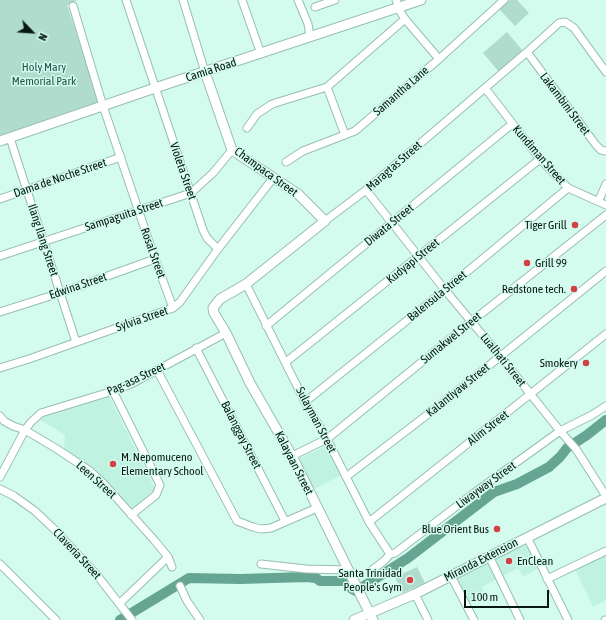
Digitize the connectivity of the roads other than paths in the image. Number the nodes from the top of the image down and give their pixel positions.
1 (126, 0) edge
2 (183, 0) edge
3 (242, 0) edge
4 (298, 0) edge
5 (335, 0) edge
6 (421, 0) edge
7 (504, 0) edge
8 (326, 1) edge
9 (398, 4) edge
10 (73, 6) dead end
11 (315, 7) dead end
12 (405, 19) junction
13 (310, 37) junction
14 (526, 52) junction
15 (261, 54) junction
16 (439, 59) junction
17 (205, 72) junction
18 (606, 72) edge
19 (327, 87) junction
20 (155, 88) junction
21 (486, 88) junction
22 (103, 106) junction
23 (512, 124) junction
24 (247, 128) dead end
25 (345, 135) junction
26 (10, 138) junction
27 (0, 142) edge
28 (232, 150) junction
29 (606, 152) edge
30 (121, 157) junction
31 (540, 159) junction
32 (286, 162) dead end
33 (274, 177) junction
34 (606, 184) edge
35 (568, 188) junction
36 (26, 190) junction
37 (366, 190) junction
38 (191, 193) junction
39 (0, 198) edge
40 (599, 200) junction
41 (606, 204) edge
42 (138, 210) junction
43 (606, 215) edge
44 (325, 221) junction
45 (392, 223) junction
46 (43, 242) junction
47 (218, 249) junction
48 (0, 256) edge
49 (418, 257) junction
50 (155, 259) junction
51 (606, 271) edge
52 (246, 284) junction
53 (445, 290) junction
54 (60, 293) junction
55 (173, 308) junction
56 (213, 308) joint
57 (0, 312) edge
58 (471, 322) junction
59 (266, 326) junction
60 (226, 333) junction
61 (606, 334) edge
62 (76, 342) junction
63 (196, 348) junction
64 (500, 356) junction
65 (286, 362) junction
66 (0, 368) edge
67 (158, 370) junction
68 (113, 391) junction
69 (530, 395) junction
70 (305, 402) junction
71 (606, 406) edge
72 (0, 416) edge
73 (25, 430) junction
74 (560, 431) junction
75 (327, 439) junction
76 (292, 456) junction
77 (0, 477) edge
78 (346, 477) junction
79 (0, 489) edge
80 (606, 497) edge
81 (317, 508) junction
82 (131, 515) junction
83 (285, 521) junction
84 (369, 522) junction
85 (526, 537) junction
86 (606, 551) edge
87 (390, 554) junction
88 (168, 557) junction
89 (491, 560) junction
90 (0, 564) edge
91 (261, 564) dead end
92 (172, 567) dead end
93 (348, 570) junction
94 (372, 570) dead end
95 (451, 576) junction
96 (547, 579) junction
97 (180, 586) dead end
98 (415, 594) junction
99 (122, 606) junction
100 (371, 617) edge
101 (132, 619) edge
102 (56, 620) edge
103 (200, 620) edge
104 (354, 620) edge
105 (428, 620) edge
106 (474, 620) edge
107 (520, 620) edge
108 (568, 620) edge

1 - 20 street, Violeta Street
2 - 17 street, Champaca Street
3 - 15 street
4 - 13 street
5 - 8 street
6 - 9 street, Camia Road
7 - 16 street, Samantha Lane
8 - 11 street
9 - 12 street
9 - 13 street, Camia Road
10 - 22 street, Rosal Street
12 - 16 street
12 - 19 street
13 - 15 street, Camia Road
14 - 18 street, Maragtas Street
14 - 21 street, Maragtas Street
14 - 29 street, Lakambini Street
15 - 17 street, Camia Road
16 - 25 street, Samantha Lane
17 - 20 street, Camia Road
17 - 28 street, Champaca Street
19 - 24 street
19 - 25 street
20 - 22 street, Camia Road
20 - 38 street, Violeta Street
21 - 23 street, Kundiman Street
21 - 37 street, Maragtas Street
22 - 26 street, Camia Road
22 - 30 street, Rosal Street
23 - 31 street, Kundiman Street
23 - 45 street, Diwata Street
25 - 32 street, Samantha Lane
26 - 27 street, Camia Road
26 - 36 street, Ilang Ilang Street
28 - 33 street, Champaca Street
28 - 38 street, Sampaguita Street
30 - 36 street, Dama de Noche Street
30 - 42 street, Rosal Street
31 - 35 street, Kundiman Street
31 - 49 street, Kudyapi Street
33 - 44 street, Champaca Street
33 - 47 street, Sylvia Street
34 - 40 street
35 - 40 street, Kundiman Street
35 - 53 street, Balensula Street
36 - 39 street, Dama de Noche Street
36 - 46 street, Ilang Ilang Street
37 - 44 street, Maragtas Street
37 - 45 street, Lualhati Street
38 - 42 street, Sampaguita Street
38 - 47 street, Violeta Street
40 - 41 street, Kundiman Street
42 - 46 street, Sampaguita Street
42 - 50 street, Rosal Street
43 - 58 street, Sumakwel Street
44 - 52 street, Maragtas Street
45 - 49 street, Lualhati Street
45 - 59 street, Diwata Street
46 - 48 street, Sampaguita Street
46 - 54 street, Ilang Ilang Street
47 - 55 street, Sylvia Street
49 - 53 street, Lualhati Street
49 - 65 street, Kudyapi Street
50 - 54 street, Edwina Street
50 - 55 street, Rosal Street
51 - 64 street, Kalantiyaw Street
52 - 56 street, Maragtas Street
52 - 59 street, Sulayman Street
53 - 58 street, Lualhati Street
53 - 70 street, Balensula Street
54 - 57 street, Edwina Street
54 - 62 street, Ilang Ilang Street
55 - 62 street, Sylvia Street
56 - 60 street, Kalayaan Street
58 - 64 street, Lualhati Street
58 - 75 street, Sumakwel Street
59 - 65 street, Sulayman Street
60 - 63 street, Pag-asa Street
60 - 76 street, Kalayaan Street
61 - 69 street, Alim Street
62 - 66 street, Sylvia Street
63 - 67 street, Pag-asa Street
63 - 83 street, Balanggay Street
64 - 69 street, Lualhati Street
64 - 78 street, Kalantiyaw Street
65 - 70 street, Sulayman Street
67 - 68 street, Pag-asa Street
67 - 83 street
68 - 73 street, Pag-asa Street
68 - 82 street
69 - 74 street, Lualhati Street
69 - 84 street, Alim Street
70 - 75 street, Sulayman Street
71 - 74 street, Liwayway Street
72 - 73 street, Leen Street
73 - 77 street, Pag-asa Street
73 - 82 street, Leen Street
74 - 80 street, Lualhati Street
74 - 87 street, Liwayway Street
75 - 76 street, Sumakwel Street
75 - 78 street, Sulayman Street
76 - 81 street, Kalayaan Street
78 - 84 street, Sulayman Street
79 - 99 street, Claveria Street
80 - 85 street, Miranda Extension
81 - 83 street
81 - 93 street, Kalayaan Street
82 - 88 street, Leen Street
84 - 87 street, Sulayman Street
85 - 89 street, Miranda Extension
85 - 96 street
86 - 96 street
87 - 94 street, Liwayway Street
88 - 92 street, Leen Street
88 - 99 street
89 - 95 street, Miranda Extension
89 - 107 street
90 - 102 street
91 - 93 street
93 - 100 street, Kalayaan Street
95 - 98 street, Miranda Extension
95 - 106 street
96 - 108 street
97 - 103 street
98 - 100 street, Miranda Extension
98 - 105 street
99 - 101 street, Claveria Street
100 - 104 street, Miranda Extension

